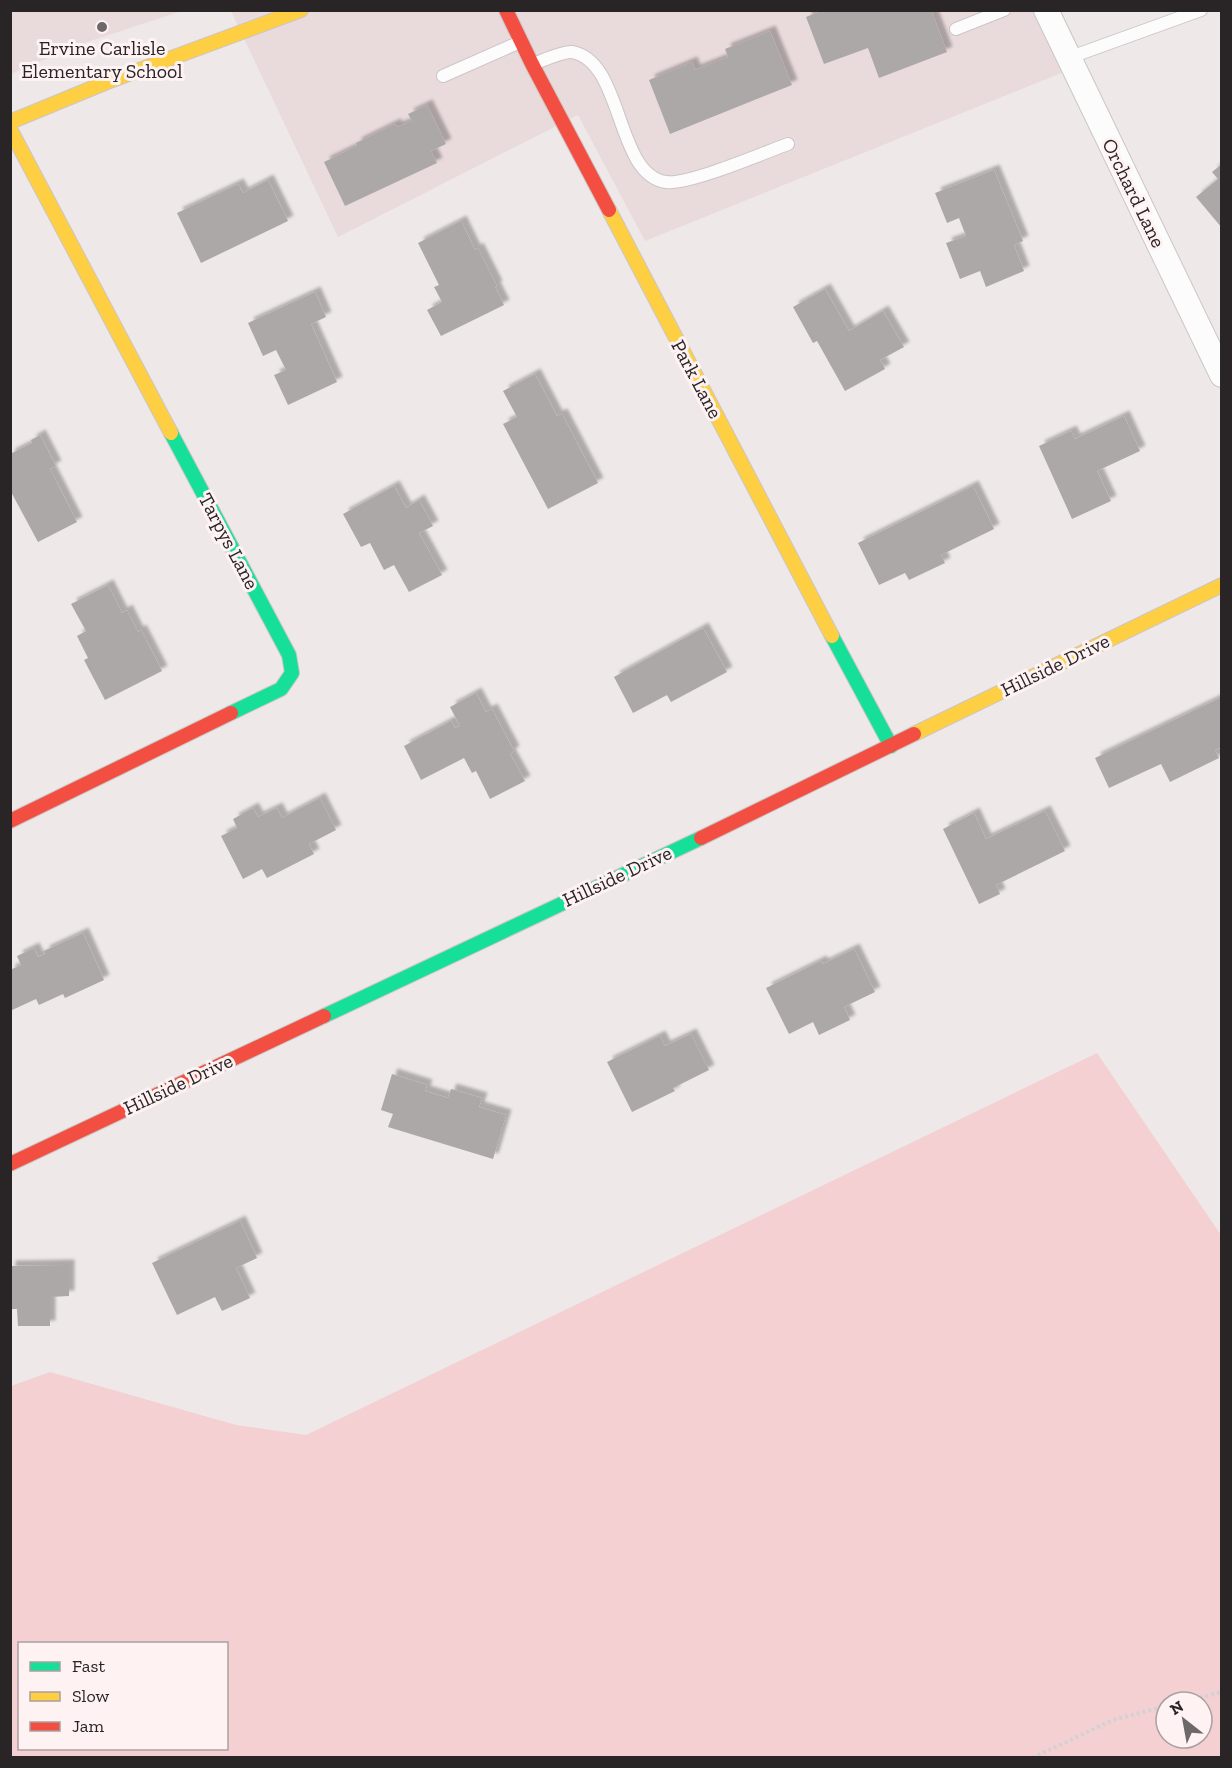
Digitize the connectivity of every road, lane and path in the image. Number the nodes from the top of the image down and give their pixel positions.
1 (301, 10) edge
2 (506, 10) edge
3 (1004, 10) edge
4 (1046, 10) edge
5 (1201, 10) edge
6 (956, 29) dead end
7 (520, 42) junction
8 (1068, 58) junction
9 (532, 64) junction
10 (443, 76) dead end
11 (10, 122) edge
12 (10, 129) edge
13 (788, 144) dead end
14 (1221, 375) edge
15 (1221, 585) edge
16 (891, 746) junction
17 (10, 821) edge
18 (10, 1164) edge
19 (1154, 1709) edge
20 (1032, 1758) edge

1 - 11 street
2 - 7 street, Park Lane
3 - 6 lane
4 - 8 street, Orchard Lane
5 - 8 lane
7 - 9 street, Park Lane
7 - 10 lane
8 - 14 street, Orchard Lane
9 - 13 lane
9 - 16 street, Park Lane
12 - 17 street, Tarpys Lane
15 - 16 street, Hillside Drive
16 - 18 street, Hillside Drive
19 - 20 path

